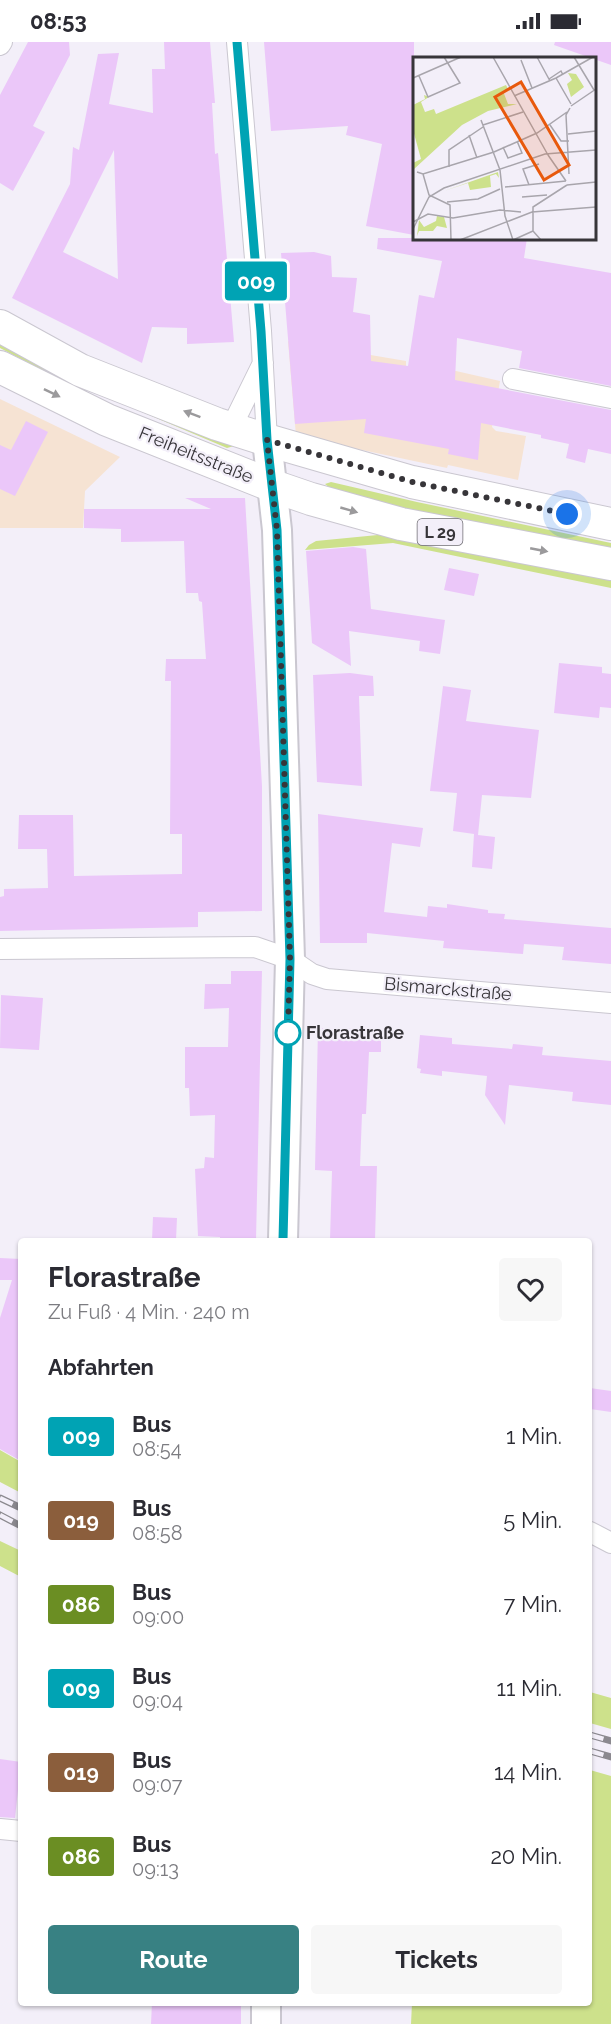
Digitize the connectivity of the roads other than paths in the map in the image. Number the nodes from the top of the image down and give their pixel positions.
1 (237, 42) edge
2 (0, 326) edge
3 (262, 363) junction
4 (0, 367) edge
5 (513, 379) dead end
6 (611, 398) edge
7 (231, 429) junction
8 (267, 440) junction
9 (273, 486) junction
10 (311, 499) junction
11 (611, 524) edge
12 (277, 530) junction
13 (611, 564) edge
14 (0, 949) edge
15 (290, 959) junction
16 (611, 1003) edge
17 (283, 1238) edge
18 (592, 1533) edge
19 (611, 1543) edge
20 (0, 1829) edge
21 (18, 1831) edge
22 (267, 2006) edge
23 (266, 2024) edge

1 - 3 street
7 -> 2 main road, Freiheitsstraße / L 29
3 - 7 street
3 - 8 street
4 -> 9 main road, Freiheitsstraße / L 29
5 - 6 street
7 - 8 main road, Freiheitsstraße / L 29
8 - 9 main road
8 - 11 main road, Freiheitsstraße / L 29
9 - 10 main road, Freiheitsstraße / L 29
9 - 12 main road
10 - 12 main road
10 -> 13 main road, Freiheitsstraße / L 29
12 - 15 main road
14 - 15 street
15 - 16 street, Bismarckstraße
15 - 17 main road
18 - 19 street
20 - 21 street
22 - 23 main road

